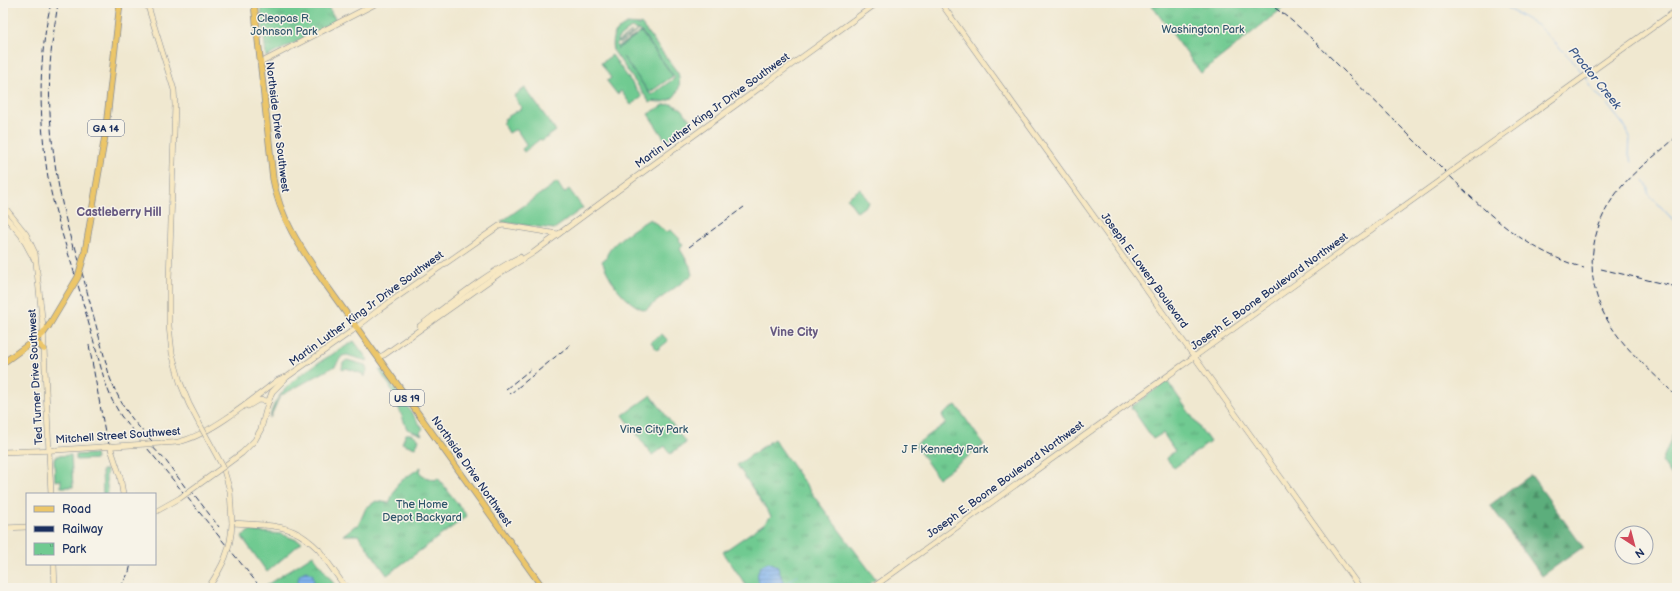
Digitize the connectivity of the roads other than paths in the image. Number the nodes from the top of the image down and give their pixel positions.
1 (120, 3) edge
2 (147, 3) edge
3 (254, 3) edge
4 (377, 3) edge
5 (877, 3) edge
6 (941, 3) edge
7 (1677, 10) edge
8 (260, 63) junction
9 (3, 205) edge
10 (3, 214) edge
11 (558, 234) junction
12 (26, 238) junction
13 (356, 327) junction
14 (43, 334) junction
15 (28, 345) junction
16 (44, 349) junction
17 (1195, 356) junction
18 (380, 357) junction
19 (3, 363) edge
20 (287, 377) junction
21 (269, 401) junction
22 (236, 411) junction
23 (110, 446) junction
24 (48, 450) junction
25 (3, 452) edge
26 (223, 467) junction
27 (50, 493) edge
28 (123, 493) edge
29 (156, 511) edge
30 (232, 523) junction
31 (26, 527) edge
32 (3, 528) edge
33 (54, 565) edge
34 (55, 588) edge
35 (208, 588) edge
36 (346, 588) edge
37 (543, 588) edge
38 (872, 588) edge
39 (1360, 588) edge

1 - 14 main road, GA 14, bridge
2 - 26 main road, bridge
3 - 8 main road, Northside Drive Southwest / US 19
4 - 8 main road
5 - 11 main road, Martin Luther King Jr Drive Southwest
6 - 17 main road, Joseph E. Lowery Boulevard
7 - 17 main road, Joseph E. Boone Boulevard Northwest, bridge
8 - 13 main road, Northside Drive Southwest / US 19
9 - 12 main road, Ted Turner Drive Southwest
10 - 12 main road, Ted Turner Drive Southwest
11 - 13 main road, Martin Luther King Jr Drive Southwest
11 - 18 main road, Martin Luther King Jr Drive Southwest
12 - 14 main road, Ted Turner Drive Southwest
13 - 18 main road, Northside Drive Northwest / US 19
13 - 20 main road, Martin Luther King Jr Drive Southwest
14 - 15 main road
14 - 16 main road, Ted Turner Drive Southwest
15 - 16 main road
15 - 19 main road
16 - 24 main road, Ted Turner Drive Southwest
17 - 38 main road, Joseph E. Boone Boulevard Northwest
17 - 39 main road, Joseph E. Lowery Boulevard
18 - 37 main road, Northside Drive Northwest / US 19
20 - 21 main road, Martin Luther King Jr Drive Southwest
20 - 22 main road, Mitchell Street Southwest
21 - 22 main road
21 - 26 main road, Martin Luther King Jr Drive Southwest
22 - 23 main road, Mitchell Street Southwest, bridge
23 - 24 main road, Mitchell Street Southwest, bridge
23 - 28 main road, bridge
24 - 25 main road, Mitchell Street Southwest
24 - 27 main road, Ted Turner Drive Southwest
26 - 29 main road, Martin Luther King Jr Drive Southwest, bridge
26 - 30 main road
30 - 35 main road, bridge
30 - 36 main road, bridge
31 - 32 main road
33 - 34 main road

